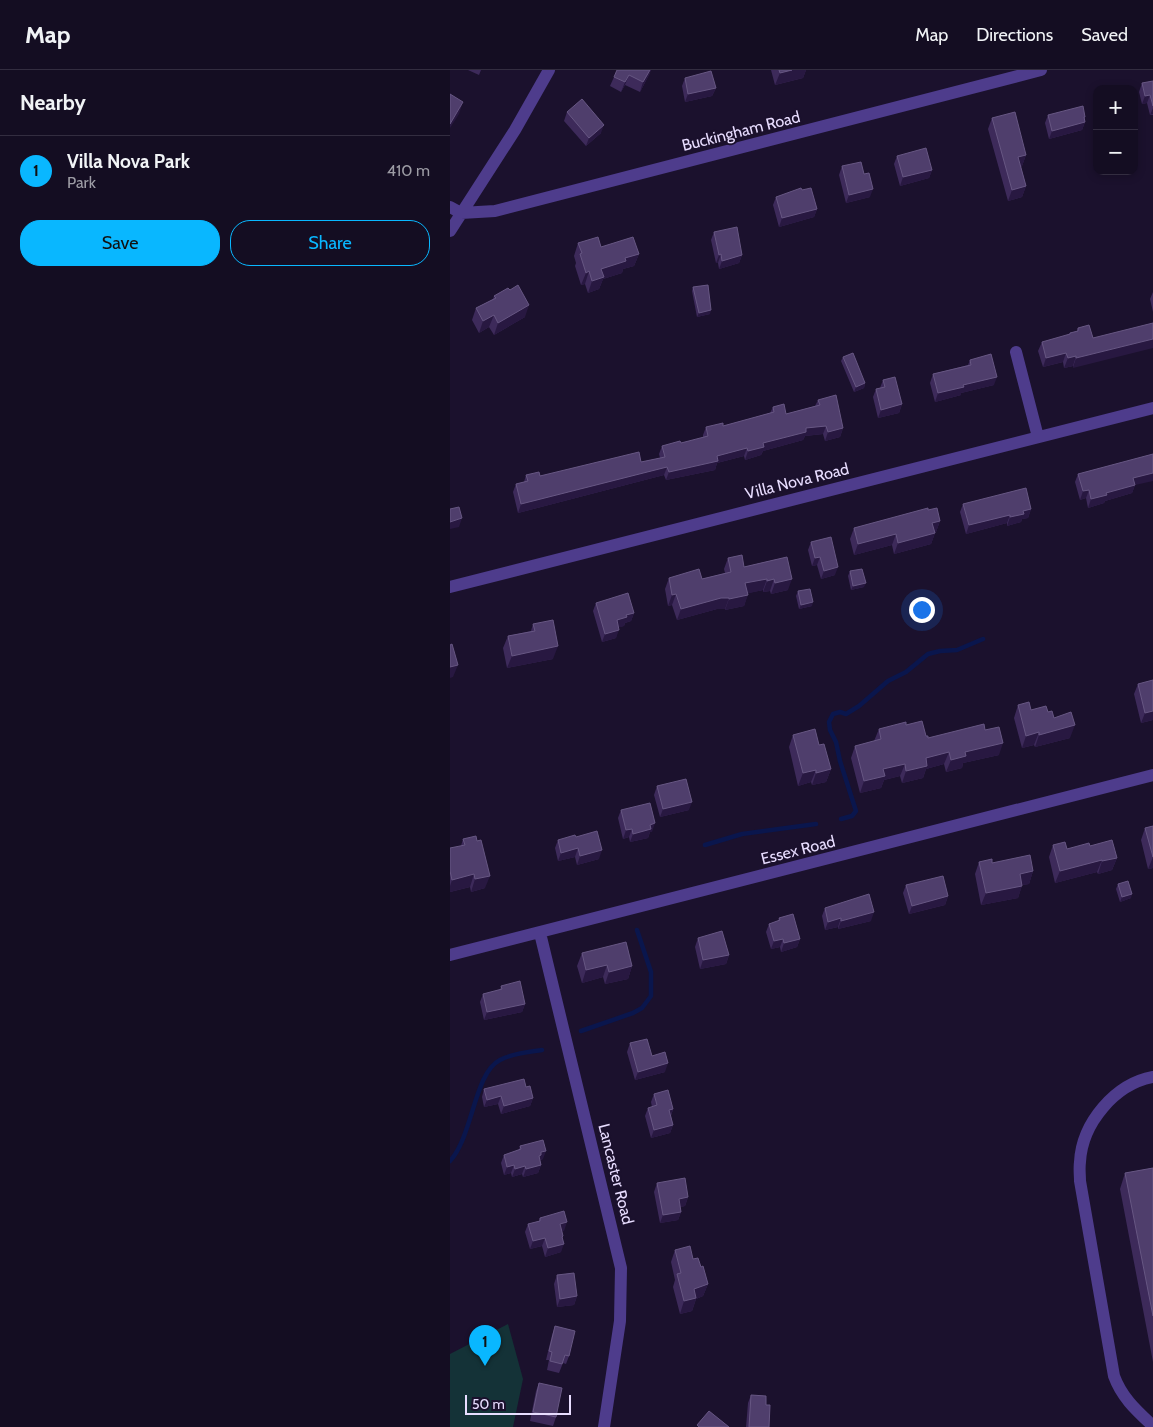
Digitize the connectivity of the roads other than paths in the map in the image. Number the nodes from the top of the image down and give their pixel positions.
1 (549, 70) edge
2 (1041, 70) edge
3 (456, 210) edge
4 (450, 231) edge
5 (1016, 352) dead end
6 (1153, 408) edge
7 (1038, 437) junction
8 (450, 586) edge
9 (1153, 775) edge
10 (540, 933) junction
11 (450, 955) edge
12 (1153, 1077) edge
13 (1151, 1421) edge
14 (604, 1427) edge

1 - 3 street
2 - 3 street, Buckingham Road
3 - 4 street
5 - 7 street
6 - 7 street, Villa Nova Road
7 - 8 street, Villa Nova Road
9 - 10 street, Essex Road
10 - 11 street, Essex Road
10 - 14 street, Lancaster Road
12 - 13 street

